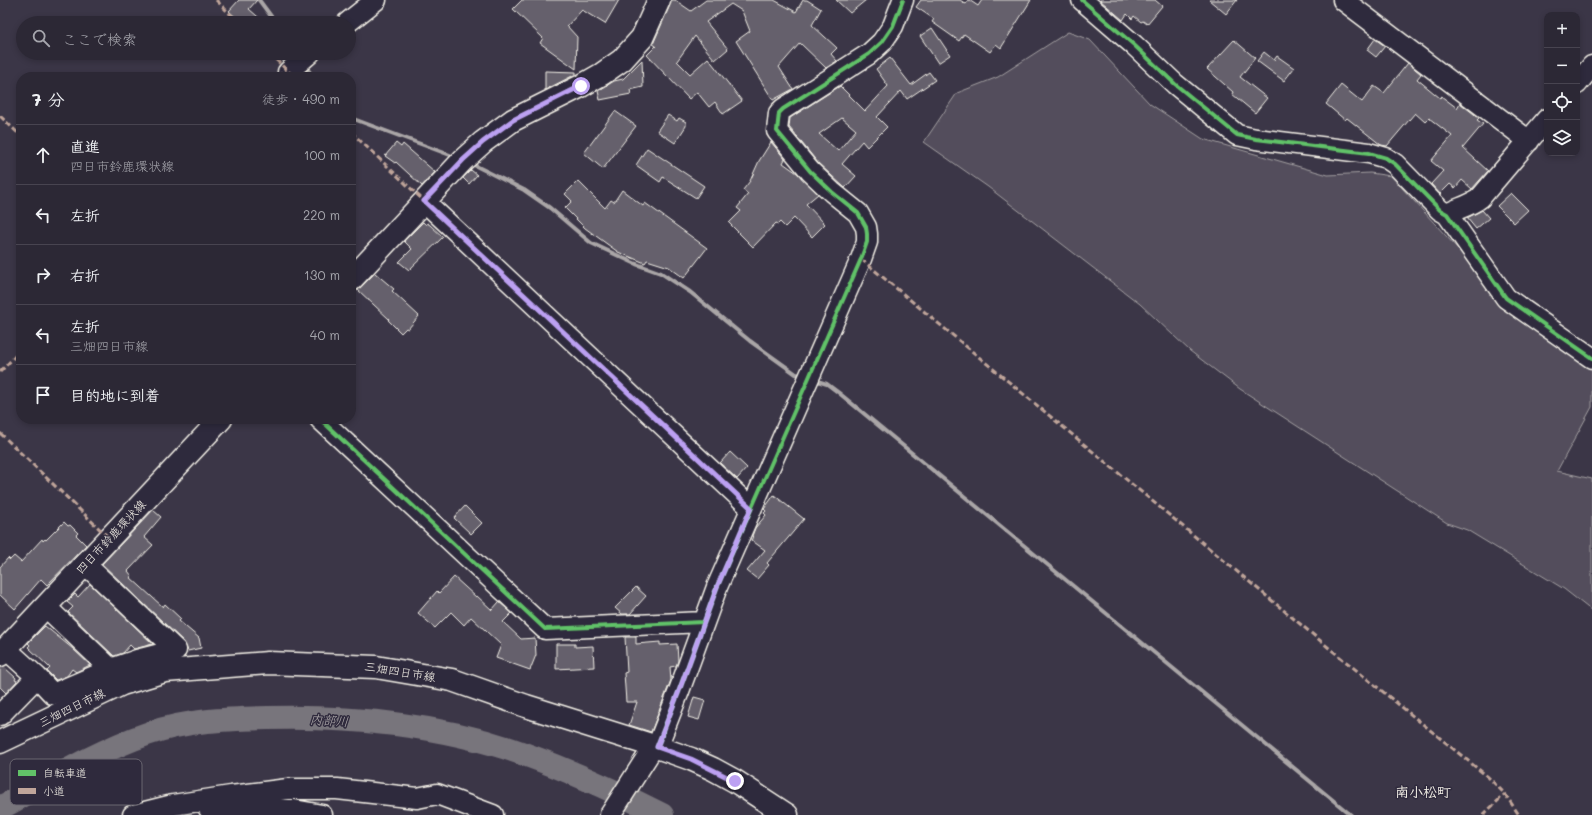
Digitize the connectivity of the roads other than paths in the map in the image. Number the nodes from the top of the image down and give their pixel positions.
1 (376, 0) edge
2 (659, 0) edge
3 (903, 0) edge
4 (1082, 0) edge
5 (1343, 0) edge
6 (356, 16) edge
7 (1592, 66) edge
8 (1580, 80) edge
9 (1546, 120) edge
10 (1529, 140) junction
11 (424, 201) junction
12 (1447, 214) junction
13 (356, 275) edge
14 (1592, 358) edge
15 (216, 424) edge
16 (325, 424) edge
17 (751, 508) junction
18 (85, 564) junction
19 (46, 607) junction
20 (704, 622) junction
21 (3, 652) edge
22 (111, 669) junction
23 (37, 677) junction
24 (0, 715) edge
25 (0, 742) edge
26 (656, 746) junction
27 (173, 805) junction
28 (132, 815) edge
29 (322, 815) edge
30 (493, 815) edge
31 (610, 815) edge
32 (787, 815) edge

1 - 6 street
2 - 11 main road
3 - 17 street
4 - 12 street
5 - 10 street
7 - 8 street
9 - 10 street
10 - 12 street
11 - 13 main road
11 - 17 street
12 - 14 street
15 - 18 main road, 四日市鈴鹿環状線
16 - 20 street
17 - 20 street
18 - 19 main road, 四日市鈴鹿環状線
18 - 22 street
19 - 21 main road, 四日市鈴鹿環状線
19 - 22 street
20 - 26 street
21 - 23 street
22 - 23 street
23 - 24 street
25 - 26 main road, 三畑四日市線
26 - 31 street
26 - 32 main road, 三畑四日市線
27 - 28 street
27 - 29 street
27 - 30 street

